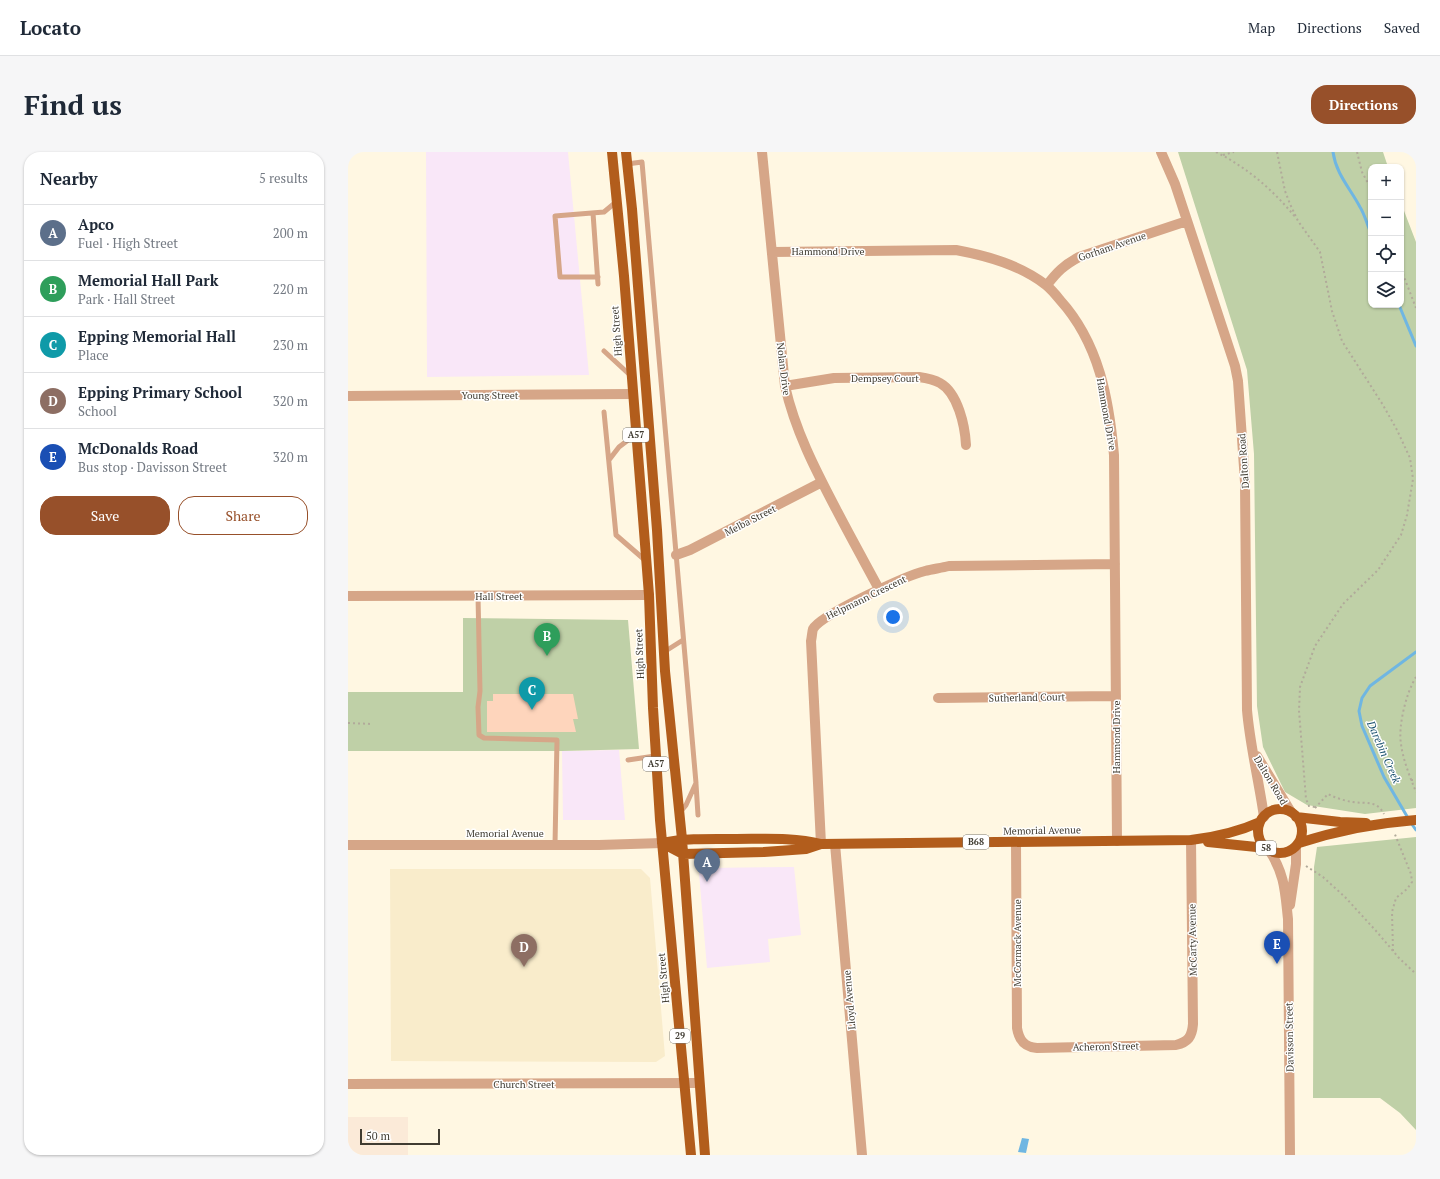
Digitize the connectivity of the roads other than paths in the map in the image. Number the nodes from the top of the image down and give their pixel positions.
1 (612, 152) edge
2 (626, 152) edge
3 (762, 152) edge
4 (1161, 152) edge
5 (1167, 152) edge
6 (627, 164) junction
7 (1175, 184) junction
8 (617, 201) junction
9 (593, 213) junction
10 (1187, 220) junction
11 (772, 252) junction
12 (598, 277) junction
13 (598, 284) dead end
14 (1047, 285) junction
15 (604, 351) dead end
16 (631, 376) junction
17 (785, 386) junction
18 (632, 394) junction
19 (348, 396) edge
20 (604, 412) dead end
21 (636, 434) junction
22 (966, 445) dead end
23 (609, 460) junction
24 (822, 482) junction
25 (676, 555) junction
26 (646, 562) junction
27 (1115, 564) junction
28 (879, 589) junction
29 (649, 595) junction
30 (348, 596) edge
31 (478, 596) junction
32 (683, 640) junction
33 (664, 652) junction
34 (1116, 696) junction
35 (938, 698) dead end
36 (1252, 748) junction
37 (655, 756) junction
38 (628, 760) dead end
39 (696, 783) junction
40 (679, 813) junction
41 (1294, 814) junction
42 (698, 815) dead end
43 (1262, 819) junction
44 (1416, 820) edge
45 (1387, 823) junction
46 (682, 839) junction
47 (1191, 840) junction
48 (1117, 841) junction
49 (1016, 842) junction
50 (662, 843) junction
51 (821, 844) junction
52 (835, 844) junction
53 (348, 845) edge
54 (555, 845) junction
55 (1297, 845) junction
56 (1267, 849) junction
57 (683, 854) junction
58 (1288, 919) junction
59 (1189, 1039) joint
60 (1022, 1043) joint
61 (699, 1083) junction
62 (348, 1084) edge
63 (684, 1084) junction
64 (691, 1155) edge
65 (706, 1155) edge
66 (862, 1155) edge
67 (1290, 1155) edge

1 - 8 main road, High Street / A57
2 - 6 main road
3 - 11 street, Nolan Drive
4 - 7 street, Dalton Road
5 - 7 street, Dalton Road
6 - 25 lane
6 - 33 main road
7 - 10 street, Dalton Road
8 - 9 lane
8 - 16 main road, High Street / A57
9 - 12 lane
9 - 12 lane
10 - 14 street, Gorham Avenue
10 - 36 street, Dalton Road
11 - 14 street, Hammond Drive
11 - 17 street, Nolan Drive
12 - 13 lane
14 - 27 street, Hammond Drive
15 - 16 lane
16 - 18 main road, High Street / A57
17 - 22 street, Dempsey Court
17 - 24 street, Nolan Drive
18 - 19 street, Young Street
18 - 21 main road, High Street / A57
20 - 23 lane
21 - 23 lane
21 - 26 main road, High Street / A57
23 - 26 lane
24 - 25 street, Melba Street
24 - 28 street, Nolan Drive
25 - 32 lane
26 - 29 main road, High Street / A57
27 - 28 street, Helpmann Crescent
27 - 34 street, Hammond Drive
28 - 51 street, Helpmann Crescent
29 - 31 street, Hall Street
29 - 37 main road, High Street / A57
30 - 31 street, Hall Street
31 - 54 lane
32 - 33 lane
32 - 39 lane
33 - 40 main road, A57
34 - 35 street, Sutherland Court
34 - 48 street, Hammond Drive
36 - 41 street, Dalton Road
36 - 43 street, Dalton Road
37 - 38 lane
37 - 50 main road, High Street / A57
39 - 40 lane
39 - 42 lane
40 - 46 main road, A57
41 - 43 main road, 58
41 - 45 main road, 58
41 - 55 main road
43 - 47 main road, Memorial Avenue / B68
43 - 56 main road, 58
44 - 45 main road, 58
45 - 55 main road, 58
46 - 50 main road, Memorial Avenue / B68
46 - 51 main road, Memorial Avenue / B68
46 - 57 main road
47 - 48 main road, Memorial Avenue / B68
47 - 56 main road, Memorial Avenue / B68
47 - 59 street, McCarty Avenue
48 - 49 main road, Memorial Avenue / B68
49 - 52 main road, Memorial Avenue / B68
49 - 60 street, McCormack Avenue
50 - 54 street, Memorial Avenue
50 - 57 main road, Memorial Avenue / B68
50 - 63 main road, High Street / 29
51 - 52 main road, Memorial Avenue / B68
51 - 57 main road, Memorial Avenue / B68
52 - 66 street, Lloyd Avenue
53 - 54 street, Memorial Avenue
55 - 56 main road, 58
55 - 58 street, Davisson Street
56 - 58 street, Davisson Street
57 - 61 main road, 29
58 - 67 street, Davisson Street
59 - 60 street, Acheron Street
61 - 63 street, Church Street
61 - 65 main road, 29
62 - 63 street, Church Street
63 - 64 main road, High Street / 29

